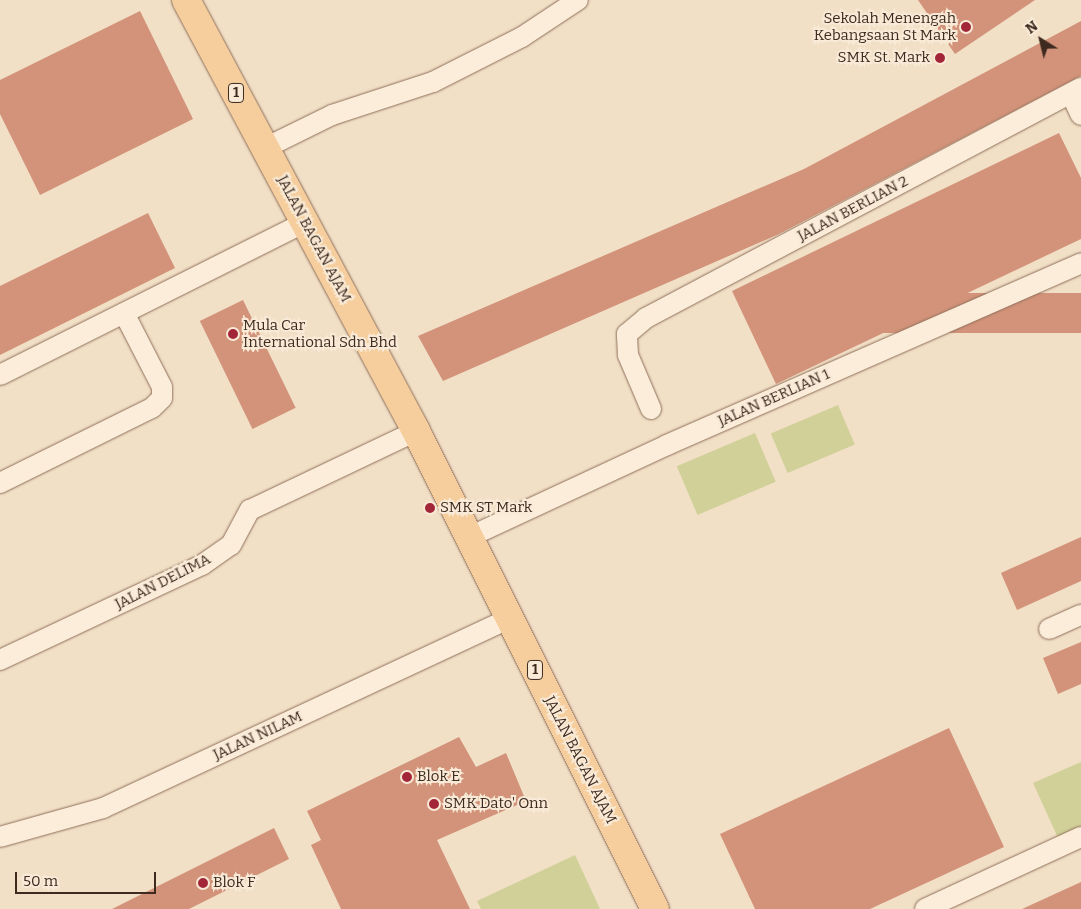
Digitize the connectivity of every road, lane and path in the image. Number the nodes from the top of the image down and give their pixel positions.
1 (186, 0) edge
2 (578, 0) edge
3 (1076, 91) edge
4 (1081, 114) edge
5 (266, 148) junction
6 (304, 222) junction
7 (1081, 263) edge
8 (124, 313) junction
9 (0, 375) edge
10 (651, 409) dead end
11 (416, 431) junction
12 (0, 483) edge
13 (469, 537) junction
14 (1081, 615) edge
15 (510, 618) junction
16 (1049, 630) dead end
17 (0, 660) edge
18 (0, 837) edge
19 (1081, 837) edge
20 (959, 902) edge
21 (655, 909) edge
22 (925, 909) edge

1 - 5 main road, JALAN BAGAN AJAM / 1
2 - 5 street
3 - 4 street
3 - 10 street, JALAN BERLIAN 2
5 - 6 main road, JALAN BAGAN AJAM / 1
6 - 8 street
6 - 11 main road, JALAN BAGAN AJAM / 1
7 - 13 street, JALAN BERLIAN 1
8 - 9 street
8 - 12 street
11 - 13 main road, JALAN BAGAN AJAM / 1
11 - 17 street, JALAN DELIMA
13 - 15 main road, JALAN BAGAN AJAM / 1
14 - 16 street
15 - 18 street, JALAN NILAM
15 - 21 main road, JALAN BAGAN AJAM / 1
19 - 20 street
20 - 22 street

